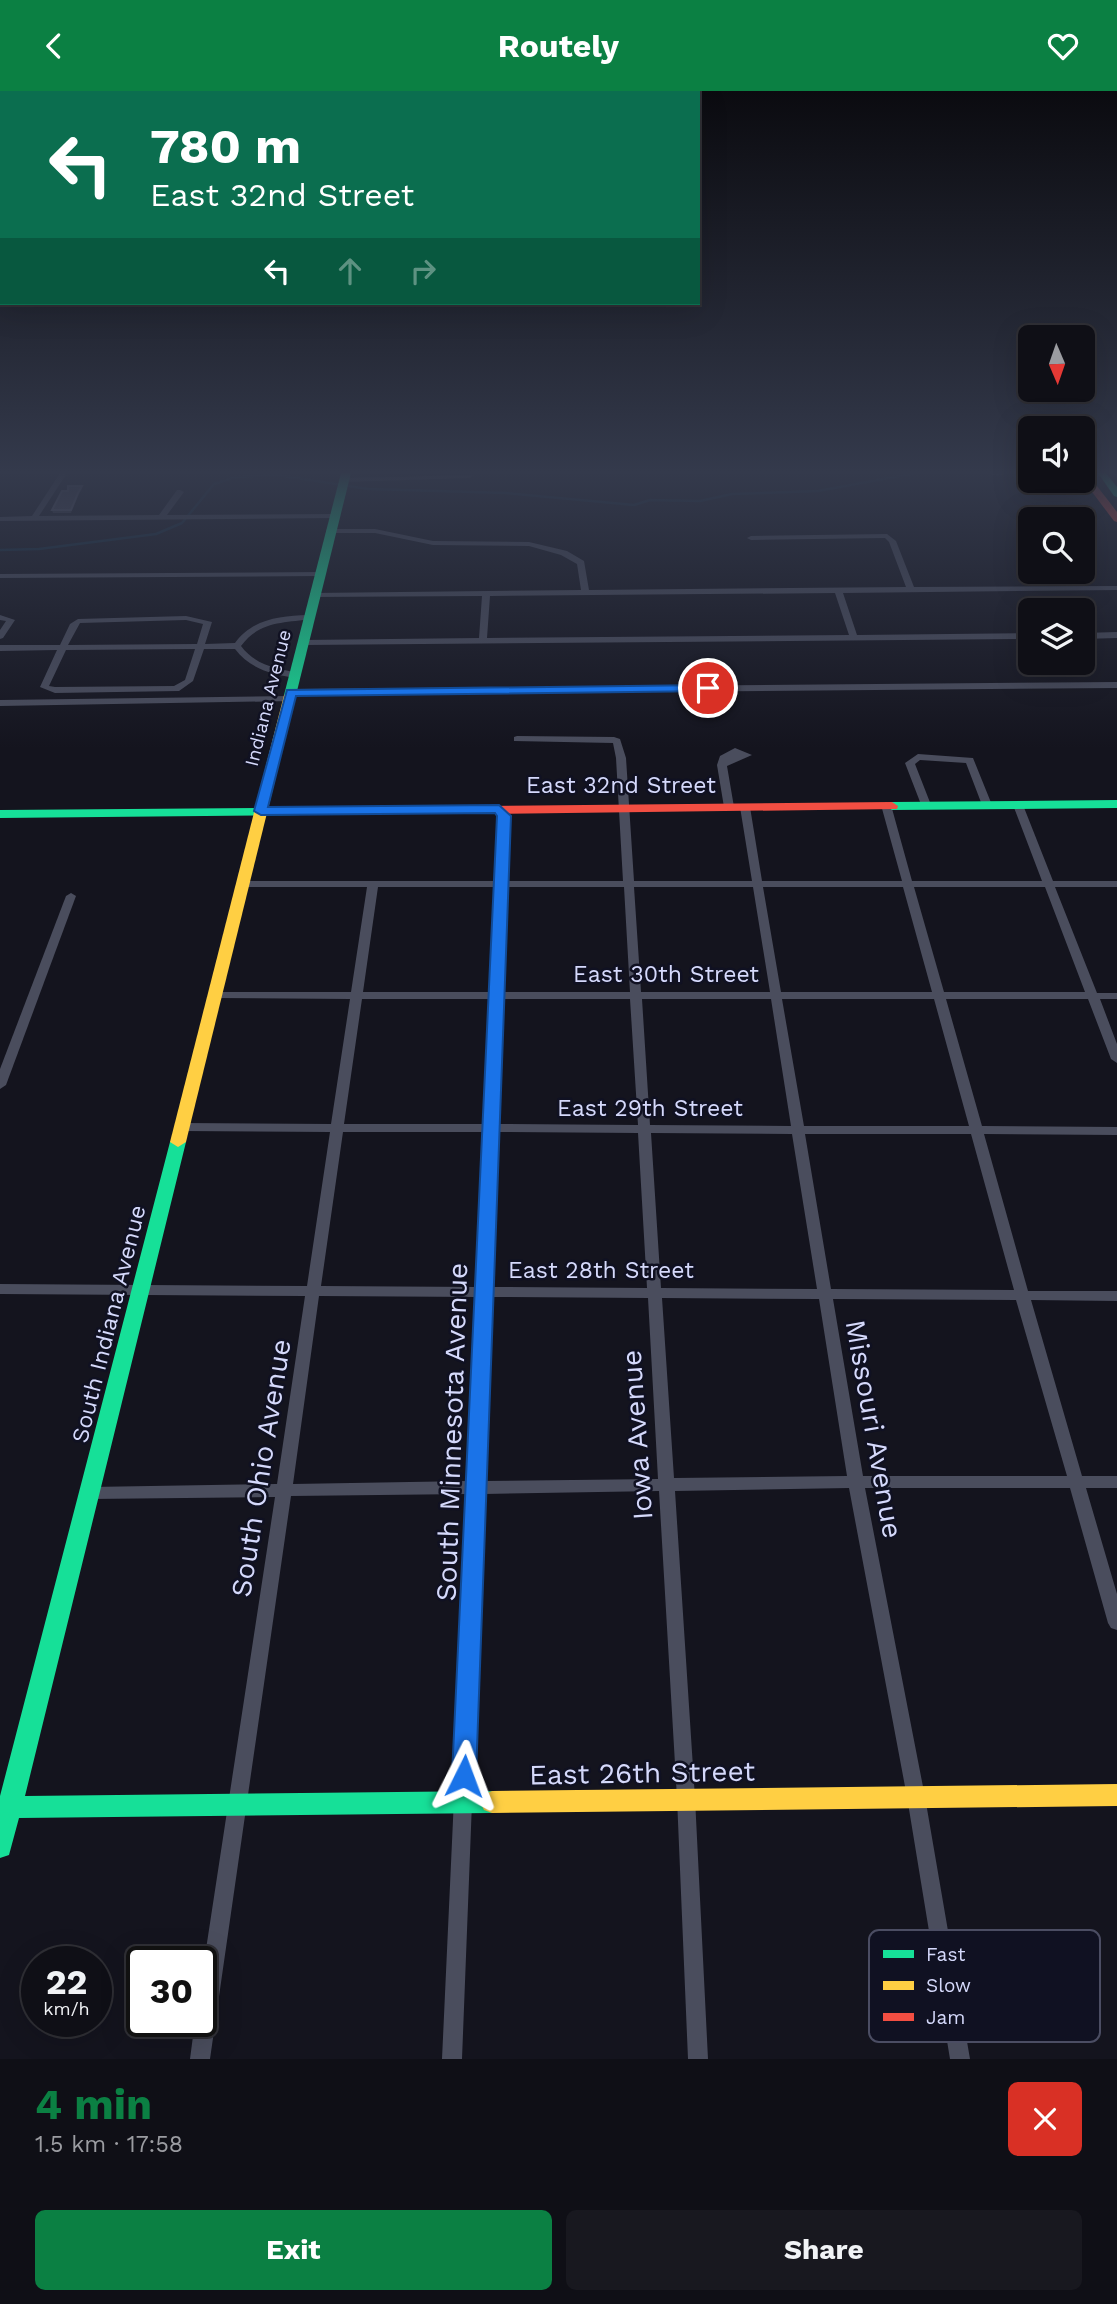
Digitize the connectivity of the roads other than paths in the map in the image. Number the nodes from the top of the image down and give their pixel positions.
1 (321, 565) edge
2 (581, 565) edge
3 (901, 565) edge
4 (319, 573) junction
5 (0, 576) edge
6 (1117, 588) edge
7 (838, 590) junction
8 (911, 590) junction
9 (585, 592) junction
10 (486, 593) junction
11 (313, 594) junction
12 (0, 617) edge
13 (308, 617) junction
14 (1117, 635) edge
15 (0, 636) edge
16 (1018, 636) edge
17 (1095, 636) edge
18 (854, 638) junction
19 (483, 641) junction
20 (305, 642) junction
21 (201, 646) junction
22 (237, 646) junction
23 (0, 648) edge
24 (63, 648) junction
25 (297, 675) junction
26 (1117, 685) edge
27 (290, 696) junction
28 (0, 703) edge
29 (517, 739) dead end
30 (722, 765) dead end
31 (1117, 804) edge
32 (886, 805) junction
33 (926, 805) junction
34 (987, 805) junction
35 (1018, 805) junction
36 (625, 807) junction
37 (737, 807) junction
38 (499, 809) junction
39 (261, 811) junction
40 (0, 814) edge
41 (243, 884) junction
42 (373, 884) junction
43 (501, 884) junction
44 (630, 884) junction
45 (757, 884) junction
46 (907, 884) junction
47 (1048, 884) junction
48 (1117, 884) edge
49 (71, 896) dead end
50 (356, 994) junction
51 (215, 995) junction
52 (497, 995) junction
53 (636, 995) junction
54 (776, 996) junction
55 (938, 996) junction
56 (1093, 996) junction
57 (1117, 996) edge
58 (1117, 1059) edge
59 (0, 1085) edge
60 (182, 1127) junction
61 (336, 1128) junction
62 (491, 1128) junction
63 (645, 1129) junction
64 (798, 1130) junction
65 (976, 1131) junction
66 (1117, 1131) edge
67 (0, 1289) edge
68 (142, 1289) junction
69 (315, 1290) junction
70 (484, 1292) junction
71 (655, 1293) junction
72 (825, 1294) junction
73 (1022, 1295) junction
74 (1117, 1296) edge
75 (856, 1482) junction
76 (1076, 1482) junction
77 (1117, 1482) edge
78 (667, 1485) junction
79 (477, 1489) junction
80 (284, 1491) junction
81 (90, 1493) junction
82 (1117, 1623) edge
83 (1117, 1795) edge
84 (916, 1797) junction
85 (686, 1798) junction
86 (463, 1802) junction
87 (237, 1805) junction
88 (5, 1807) edge
89 (0, 1847) edge
90 (938, 1930) edge
91 (200, 2059) edge
92 (452, 2059) edge
93 (698, 2059) edge

1 - 4 street, Indiana Avenue
2 - 9 street
3 - 8 street
4 - 5 street
4 - 11 street, Indiana Avenue
6 - 8 street
7 - 8 street
7 - 9 street
7 - 18 street
9 - 10 street
10 - 11 street
10 - 19 street
11 - 13 street, Indiana Avenue
12 - 15 street
13 - 20 street, Indiana Avenue
13 - 22 street
14 - 17 street
16 - 18 street
18 - 19 street
19 - 20 street
20 - 25 street, Indiana Avenue
21 - 22 street
21 - 24 street
21 - 24 street
21 - 24 street
22 - 25 street
23 - 24 street
25 - 27 street, Indiana Avenue
26 - 27 street
27 - 28 street
27 - 39 street, Indiana Avenue
29 - 36 street, Iowa Avenue
30 - 37 street, Missouri Avenue
31 - 35 street, East 32nd Street
32 - 33 street, East 32nd Street
32 - 37 street, East 32nd Street
32 - 46 street
33 - 34 street, East 32nd Street
33 - 34 street
34 - 35 street, East 32nd Street
35 - 47 street
36 - 37 street, East 32nd Street
36 - 38 street, East 32nd Street
36 - 44 street, Iowa Avenue
37 - 45 street, Missouri Avenue
38 - 39 street, East 32nd Street
38 - 43 street, South Minnesota Avenue
39 - 40 street, East 32nd Street
39 - 41 street, South Indiana Avenue
41 - 42 street
41 - 51 street, South Indiana Avenue
42 - 43 street
42 - 50 street, South Ohio Avenue
43 - 44 street
43 - 52 street, South Minnesota Avenue
44 - 45 street
44 - 53 street, Iowa Avenue
45 - 46 street
45 - 54 street, Missouri Avenue
46 - 47 street
46 - 55 street
47 - 48 street
47 - 56 street
49 - 59 street
50 - 51 street, East 30th Street
50 - 52 street, East 30th Street
50 - 61 street, South Ohio Avenue
51 - 60 street, South Indiana Avenue
52 - 53 street, East 30th Street
52 - 62 street, South Minnesota Avenue
53 - 54 street, East 30th Street
53 - 63 street, Iowa Avenue
54 - 55 street, East 30th Street
54 - 64 street, Missouri Avenue
55 - 56 street, East 30th Street
55 - 65 street
56 - 57 street, East 30th Street
56 - 58 street
60 - 61 street, East 29th Street
60 - 68 street, South Indiana Avenue
61 - 62 street, East 29th Street
61 - 69 street, South Ohio Avenue
62 - 63 street, East 29th Street
62 - 70 street, South Minnesota Avenue
63 - 64 street, East 29th Street
63 - 71 street, Iowa Avenue
64 - 65 street, East 29th Street
64 - 72 street, Missouri Avenue
65 - 66 street, East 29th Street
65 - 73 street
67 - 68 street, East 28th Street
68 - 69 street, East 28th Street
68 - 81 street, South Indiana Avenue
69 - 70 street, East 28th Street
69 - 80 street, South Ohio Avenue
70 - 71 street, East 28th Street
70 - 79 street, South Minnesota Avenue
71 - 72 street, East 28th Street
71 - 78 street, Iowa Avenue
72 - 73 street, East 28th Street
72 - 75 street, Missouri Avenue
73 - 74 street, East 28th Street
73 - 76 street
75 - 76 street
75 - 78 street
75 - 84 street, Missouri Avenue
76 - 77 street
76 - 82 street
78 - 79 street
78 - 85 street, Iowa Avenue
79 - 80 street
79 - 86 street, South Minnesota Avenue
80 - 81 street
80 - 87 street, South Ohio Avenue
81 - 88 street, South Indiana Avenue
83 - 84 street, East 26th Street
84 - 85 street, East 26th Street
84 - 90 street, Missouri Avenue
85 - 86 street, East 26th Street
85 - 93 street, Iowa Avenue
86 - 87 street, East 26th Street
86 - 92 street, South Minnesota Avenue
87 - 88 street, East 26th Street
87 - 91 street, South Ohio Avenue
88 - 89 street, South Indiana Avenue

